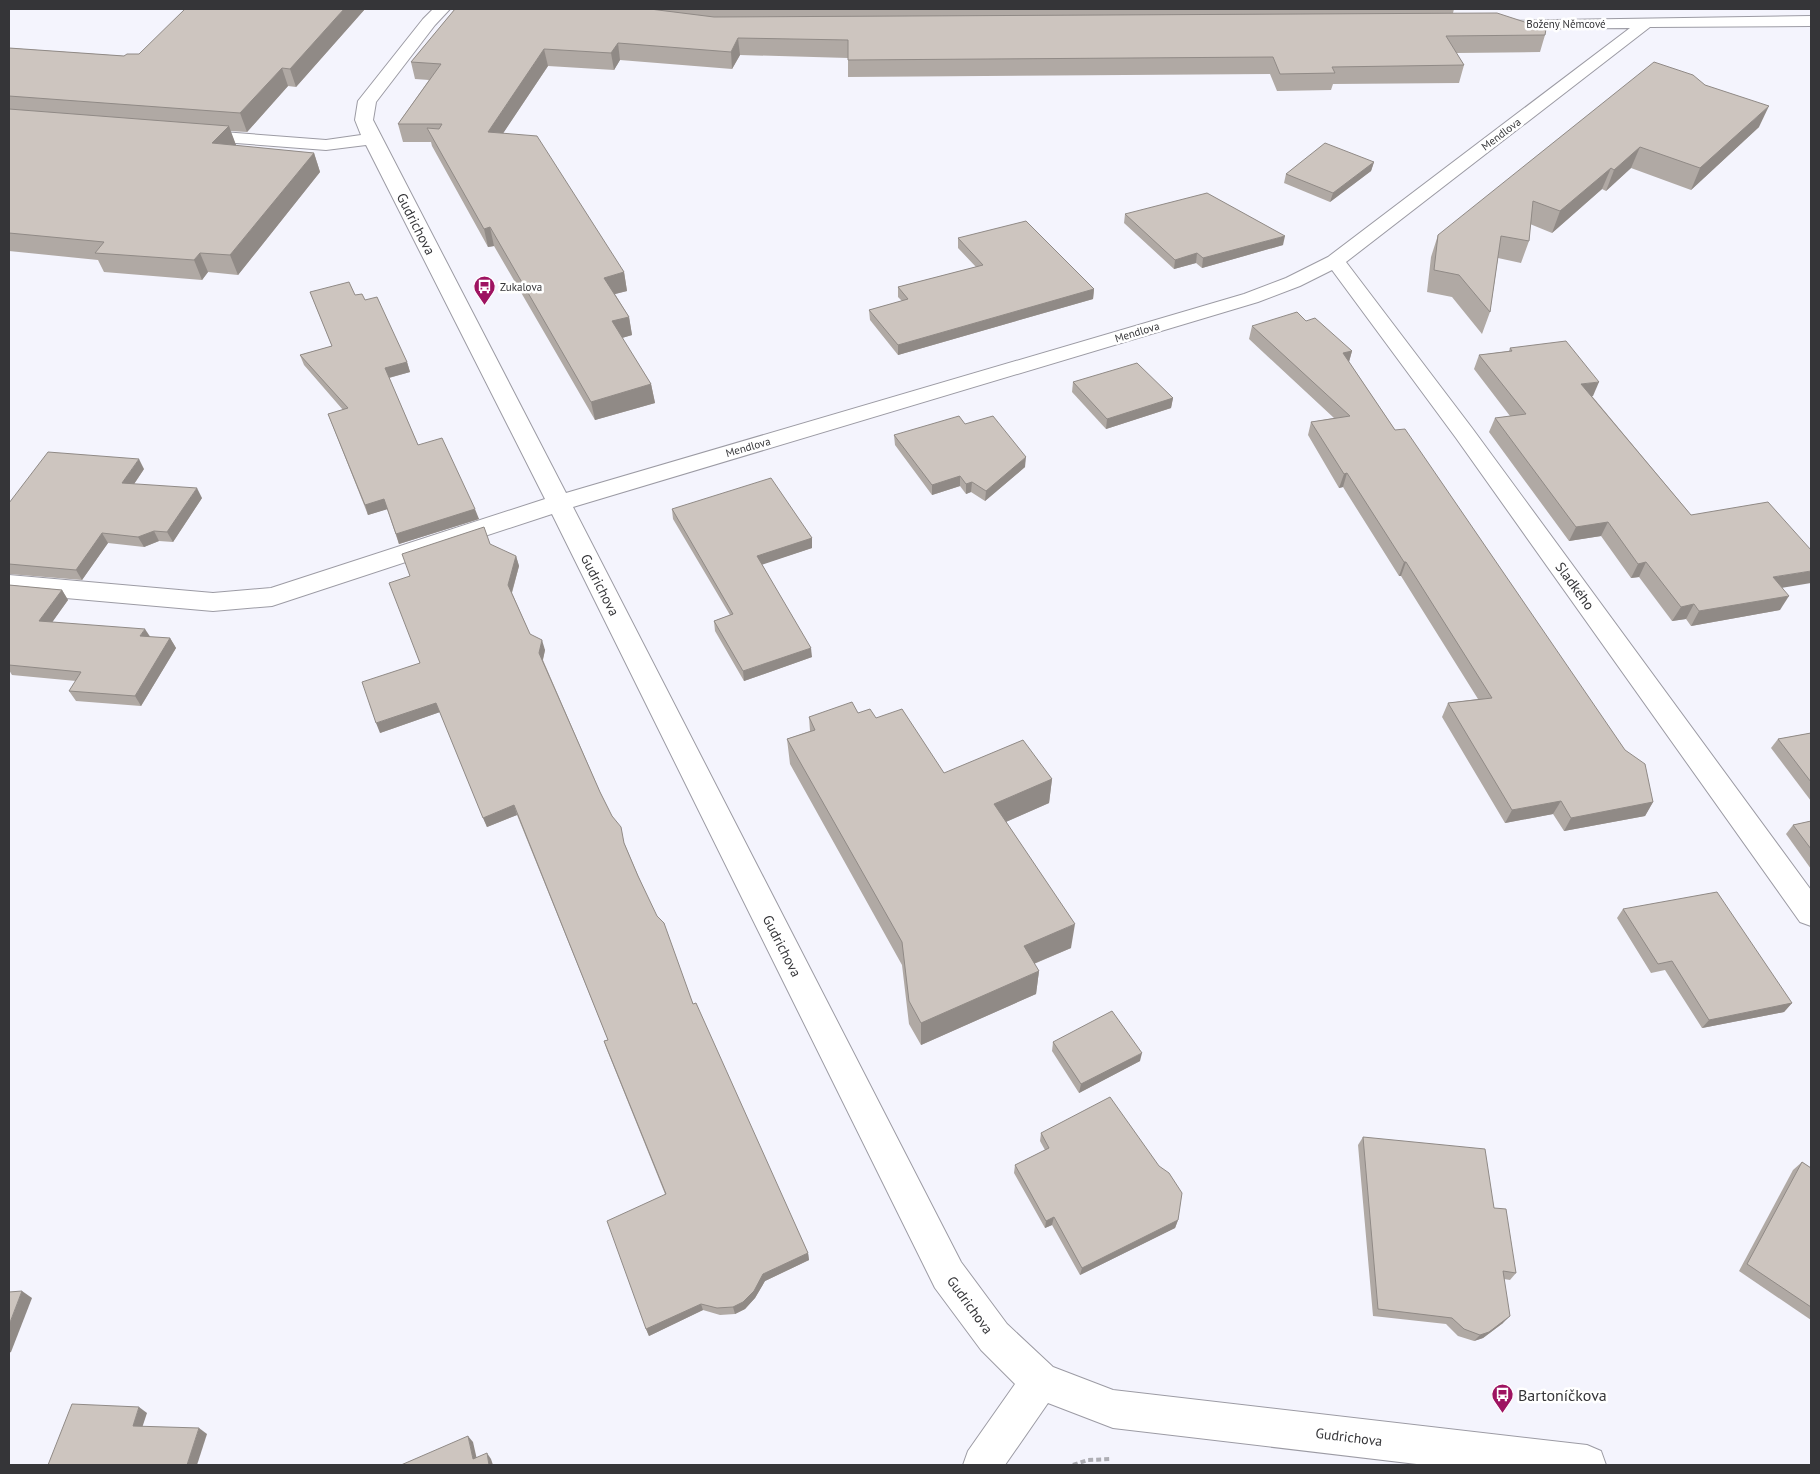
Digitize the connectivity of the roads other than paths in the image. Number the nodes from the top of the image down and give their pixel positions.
1 (442, 9) edge
2 (1811, 21) edge
3 (1646, 23) junction
4 (1476, 24) edge
5 (177, 133) edge
6 (372, 139) junction
7 (1335, 261) junction
8 (559, 503) junction
9 (9, 584) edge
10 (1811, 913) edge
11 (1040, 1381) junction
12 (982, 1465) edge
13 (1587, 1465) edge

1 - 6 street, Gudrichova
2 - 3 street, Boženy Němcové
3 - 4 street, Boženy Němcové
3 - 7 street, Mendlova
5 - 6 street
6 - 8 street, Gudrichova
7 - 8 street, Mendlova
7 - 10 street, Sladkého
8 - 9 street, Mendlova
8 - 11 street, Gudrichova
11 - 12 street
11 - 13 street, Gudrichova

